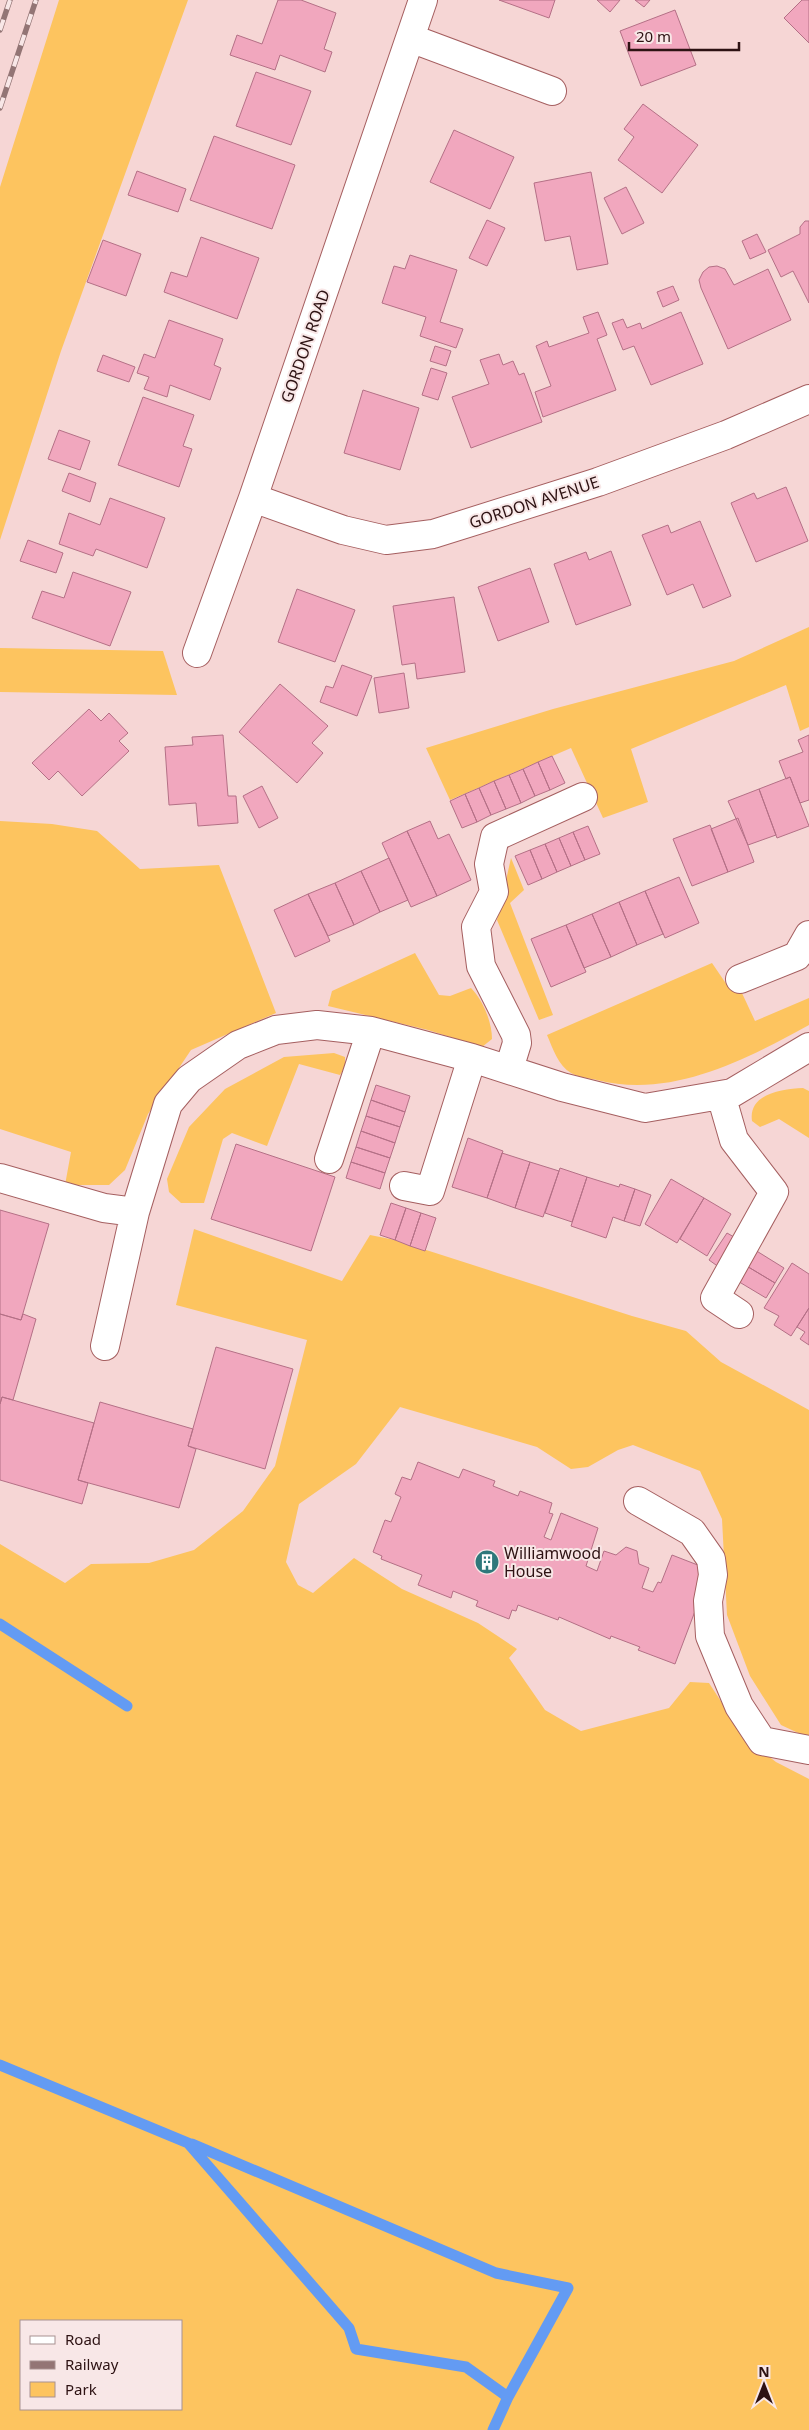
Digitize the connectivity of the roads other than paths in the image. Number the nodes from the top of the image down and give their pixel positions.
1 (423, 0) edge
2 (410, 38) junction
3 (552, 91) dead end
4 (809, 399) edge
5 (253, 498) junction
6 (197, 652) dead end
7 (583, 797) dead end
8 (809, 935) edge
9 (740, 979) dead end
10 (371, 1031) junction
11 (804, 1056) edge
12 (472, 1058) junction
13 (509, 1070) junction
14 (721, 1095) junction
15 (329, 1158) dead end
16 (0, 1178) edge
17 (404, 1186) dead end
18 (135, 1212) junction
19 (739, 1314) dead end
20 (105, 1346) dead end
21 (638, 1501) dead end
22 (809, 1750) edge

1 - 2 street, GORDON ROAD
2 - 3 street
2 - 5 street, GORDON ROAD
4 - 5 street, GORDON AVENUE
5 - 6 street, GORDON ROAD
7 - 13 street
8 - 9 street
10 - 12 street
10 - 15 street
10 - 18 street
11 - 14 street
12 - 13 street
12 - 17 street
13 - 14 street
14 - 19 street
16 - 18 street
18 - 20 street
21 - 22 street

